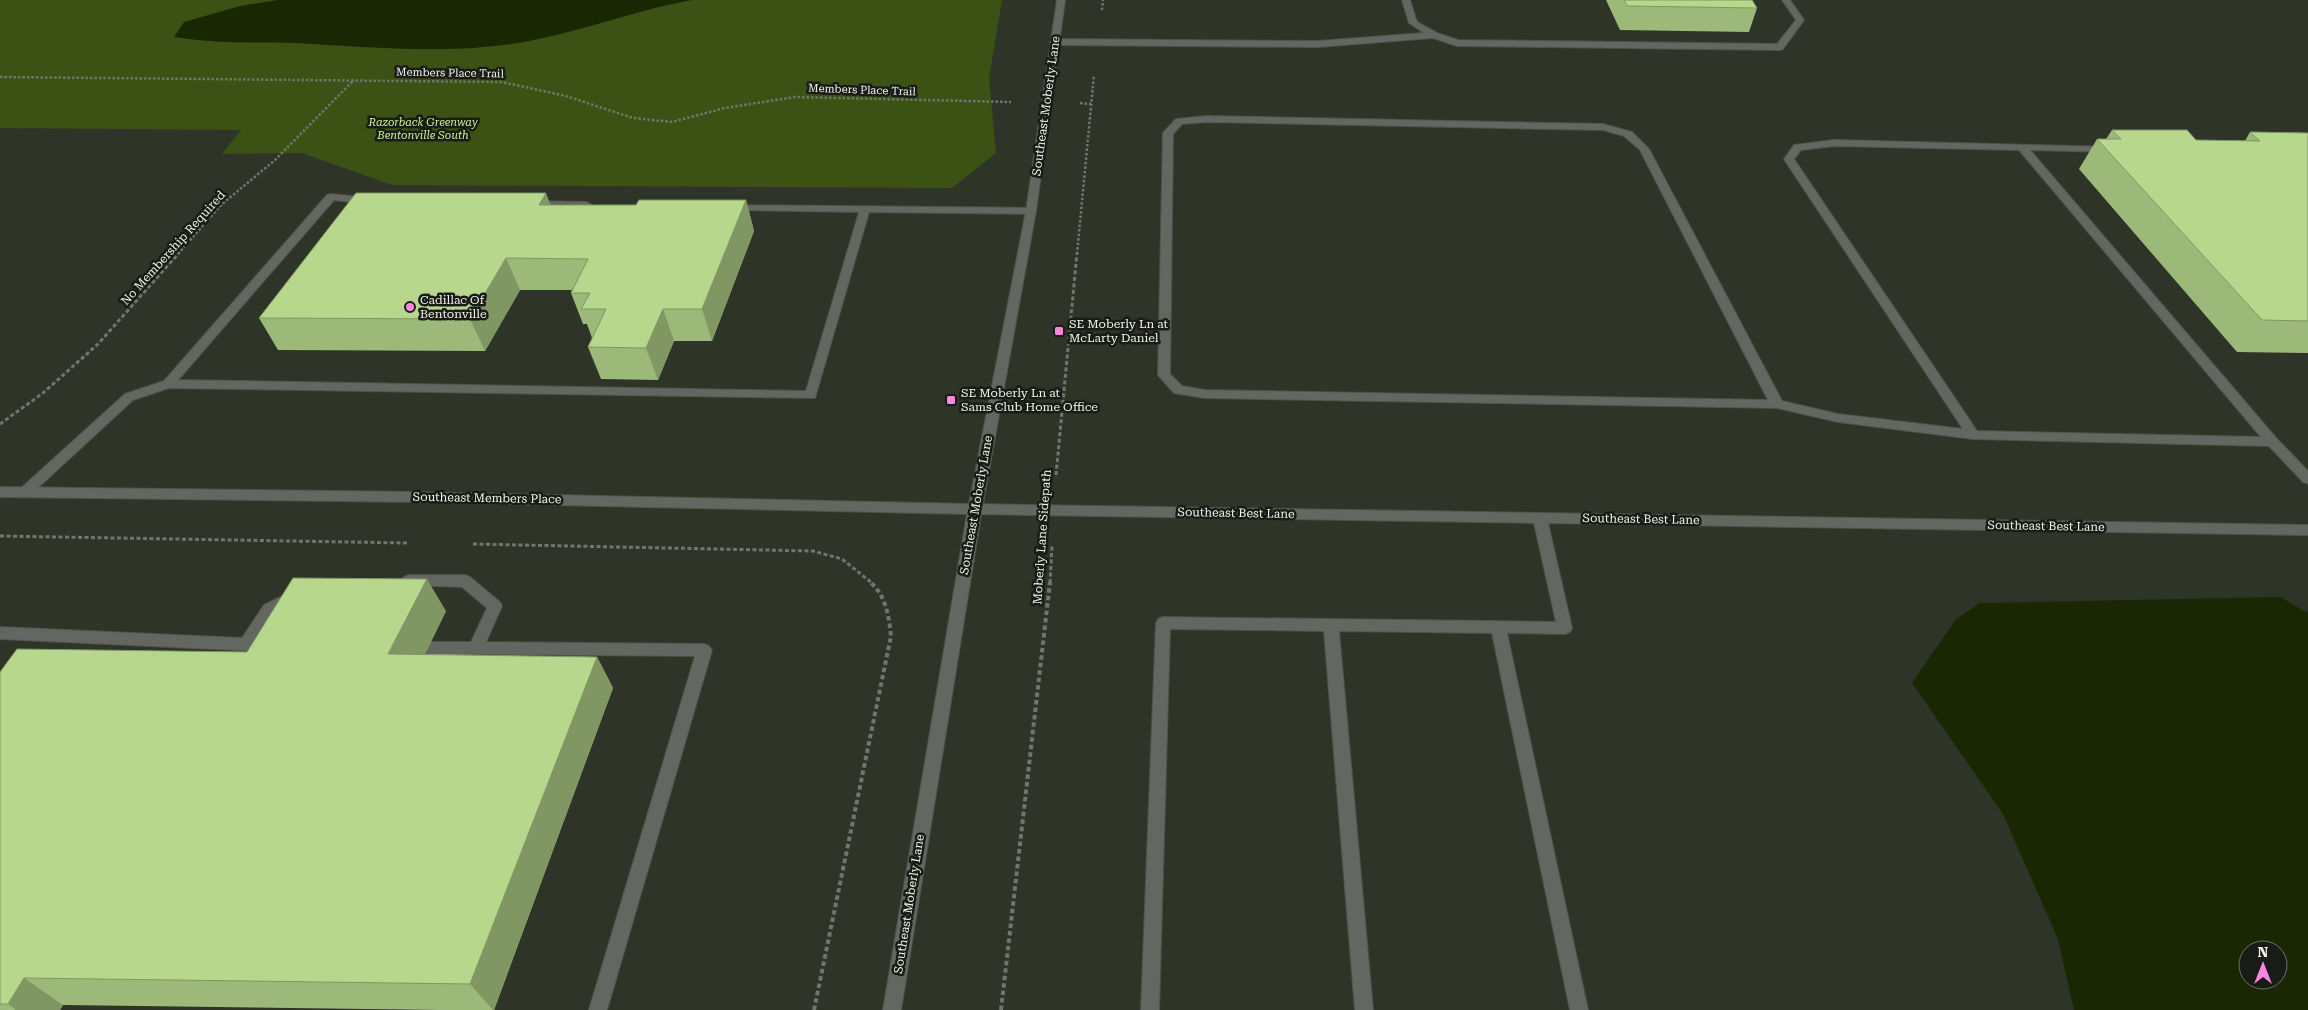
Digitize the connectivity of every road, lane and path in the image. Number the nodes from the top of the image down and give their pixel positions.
1 (1061, 0) edge
2 (1406, 0) edge
3 (1786, 0) edge
4 (1434, 35) junction
5 (1055, 42) junction
6 (1095, 74) dead end
7 (0, 77) edge
8 (354, 80) junction
9 (1011, 102) dead end
10 (2022, 147) junction
11 (2121, 150) edge
12 (381, 202) edge
13 (520, 204) edge
14 (598, 205) edge
15 (717, 207) edge
16 (865, 209) junction
17 (1031, 211) junction
18 (168, 384) junction
19 (1777, 404) junction
20 (0, 424) edge
21 (1973, 435) junction
22 (2272, 442) junction
23 (2308, 479) edge
24 (0, 492) edge
25 (25, 492) junction
26 (975, 508) junction
27 (1055, 510) junction
28 (1540, 518) junction
29 (2308, 530) edge
30 (396, 581) edge
31 (302, 593) edge
32 (1332, 625) junction
33 (1498, 627) junction
34 (0, 633) edge
35 (246, 645) junction
36 (274, 647) edge
37 (428, 648) dead end
38 (476, 648) junction
39 (598, 1010) edge
40 (892, 1010) edge
41 (1002, 1010) edge
42 (1150, 1010) edge
43 (1364, 1010) edge
44 (1578, 1010) edge

1 - 5 street, Southeast Moberly Lane
2 - 4 street
3 - 4 street
4 - 5 street
5 - 17 street, Southeast Moberly Lane
6 - 27 path, Moberly Lane Sidepath
7 - 8 path, Members Place Trail
8 - 9 path, Members Place Trail
8 - 20 path, No Membership Required
10 - 11 street
10 - 21 street
10 - 22 street
12 - 18 street
13 - 14 street
15 - 16 street
16 - 17 street
16 - 18 street
17 - 26 street, Southeast Moberly Lane
18 - 25 street
19 - 19 street
19 - 21 street
21 - 22 street
22 - 23 street
24 - 25 street, Southeast Members Place
25 - 26 street, Southeast Members Place
26 - 27 street, Southeast Best Lane
26 - 40 street, Southeast Moberly Lane
27 - 28 street, Southeast Best Lane
27 - 41 path, Moberly Lane Sidepath
28 - 29 street, Southeast Best Lane
28 - 33 street
30 - 38 street
31 - 35 street
32 - 33 street
32 - 42 street
32 - 43 street
33 - 44 street
34 - 35 street
35 - 36 street
37 - 38 street
38 - 39 street

